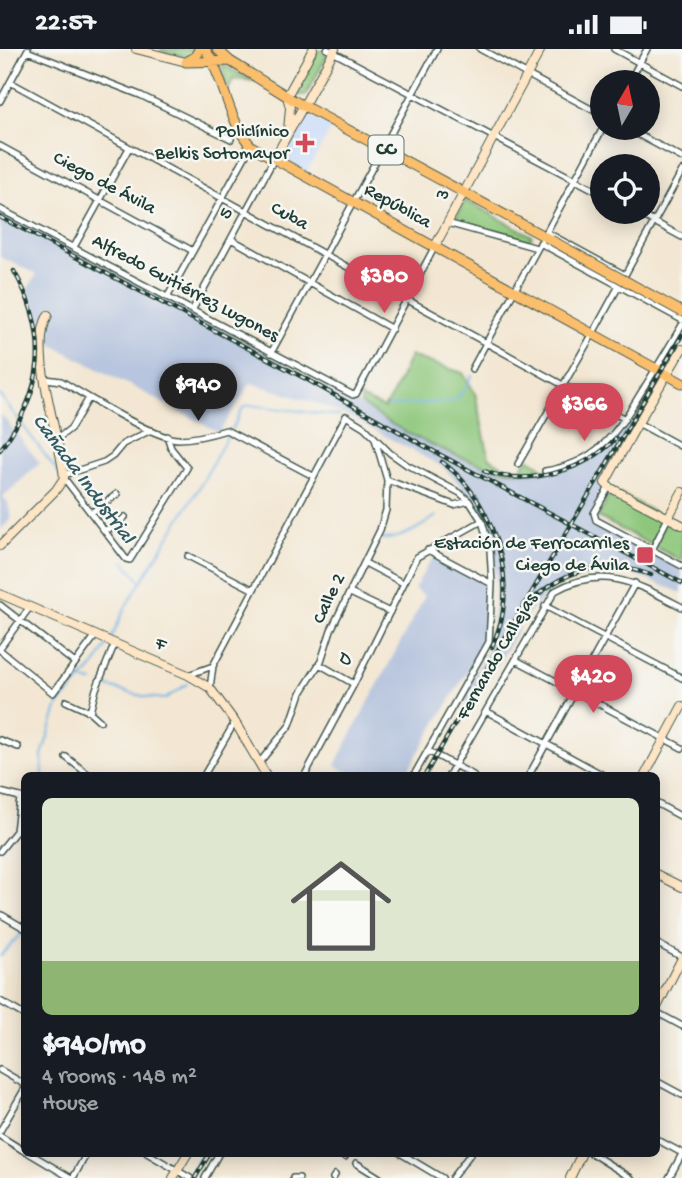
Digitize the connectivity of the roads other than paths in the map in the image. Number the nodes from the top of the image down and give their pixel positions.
1 (136, 49) edge
2 (199, 49) edge
3 (205, 49) edge
4 (217, 49) edge
5 (313, 49) edge
6 (437, 49) edge
7 (480, 49) edge
8 (541, 49) edge
9 (614, 49) edge
10 (647, 49) edge
11 (27, 50) edge
12 (332, 50) edge
13 (154, 51) edge
14 (230, 61) junction
15 (186, 62) junction
16 (213, 62) junction
17 (640, 63) junction
18 (636, 70) edge
19 (217, 72) junction
20 (527, 75) junction
21 (10, 82) junction
22 (682, 86) edge
23 (413, 95) junction
24 (287, 96) junction
25 (0, 101) edge
26 (304, 105) junction
27 (590, 109) edge
28 (288, 134) junction
29 (493, 136) junction
30 (231, 138) dead end
31 (596, 140) edge
32 (648, 140) edge
33 (0, 146) edge
34 (251, 146) junction
35 (129, 148) junction
36 (384, 149) junction
37 (682, 158) edge
38 (274, 159) junction
39 (682, 171) edge
40 (575, 179) junction
41 (590, 187) edge
42 (463, 194) junction
43 (223, 198) junction
44 (100, 200) junction
45 (355, 204) junction
46 (0, 209) edge
47 (246, 211) junction
48 (660, 211) edge
49 (447, 223) junction
50 (653, 224) edge
51 (658, 224) edge
52 (682, 237) edge
53 (231, 239) junction
54 (543, 240) junction
55 (74, 247) junction
56 (434, 247) junction
57 (193, 251) junction
58 (326, 255) junction
59 (625, 275) junction
60 (310, 283) junction
61 (619, 286) junction
62 (514, 292) junction
63 (168, 296) junction
64 (407, 300) junction
65 (193, 309) junction
66 (682, 312) edge
67 (48, 315) dead end
68 (682, 320) edge
69 (682, 325) edge
70 (392, 329) junction
71 (593, 335) junction
72 (485, 342) junction
73 (682, 349) edge
74 (271, 352) junction
75 (472, 369) dead end
76 (656, 369) junction
77 (667, 375) junction
78 (46, 379) junction
79 (682, 383) edge
80 (564, 385) junction
81 (356, 394) joint
82 (89, 398) junction
83 (625, 419) junction
84 (638, 423) junction
85 (151, 431) junction
86 (167, 436) junction
87 (373, 436) junction
88 (56, 440) junction
89 (682, 447) edge
90 (517, 464) dead end
91 (545, 471) dead end
92 (64, 476) junction
93 (313, 476) junction
94 (387, 480) junction
95 (609, 487) junction
96 (682, 492) edge
97 (117, 494) dead end
98 (469, 501) junction
99 (91, 513) junction
100 (125, 517) dead end
101 (668, 518) junction
102 (482, 521) junction
103 (682, 526) edge
104 (104, 530) junction
105 (0, 546) edge
106 (428, 550) junction
107 (652, 550) junction
108 (188, 556) dead end
109 (365, 563) junction
110 (682, 566) edge
111 (403, 583) junction
112 (635, 583) junction
113 (492, 584) junction
114 (252, 589) junction
115 (350, 593) junction
116 (0, 594) edge
117 (0, 605) edge
118 (545, 606) junction
119 (30, 607) junction
120 (682, 607) edge
121 (390, 612) junction
122 (19, 621) junction
123 (96, 635) junction
124 (605, 637) junction
125 (115, 643) junction
126 (0, 649) edge
127 (516, 660) junction
128 (75, 663) junction
129 (319, 664) junction
130 (213, 666) junction
131 (188, 675) junction
132 (682, 678) edge
133 (354, 684) junction
134 (210, 688) junction
135 (576, 692) junction
136 (66, 701) dead end
137 (682, 706) edge
138 (486, 711) junction
139 (90, 712) junction
140 (100, 721) dead end
141 (235, 722) junction
142 (664, 739) junction
143 (0, 740) edge
144 (546, 745) junction
145 (18, 747) dead end
146 (682, 748) edge
147 (428, 751) junction
148 (66, 757) dead end
149 (259, 764) junction
150 (454, 765) junction
151 (85, 772) edge
152 (206, 772) edge
153 (264, 772) edge
154 (307, 772) edge
155 (416, 772) edge
156 (450, 772) edge
157 (467, 772) edge
158 (531, 772) edge
159 (597, 772) edge
160 (647, 772) edge
161 (0, 792) edge
162 (21, 798) edge
163 (21, 804) edge
164 (660, 805) edge
165 (682, 817) edge
166 (1, 848) edge
167 (660, 876) edge
168 (682, 887) edge
169 (0, 914) edge
170 (21, 926) edge
171 (660, 945) edge
172 (682, 957) edge
173 (0, 1001) edge
174 (660, 1002) edge
175 (21, 1012) edge
176 (660, 1012) edge
177 (682, 1026) edge
178 (0, 1070) edge
179 (21, 1082) edge
180 (660, 1083) edge
181 (21, 1095) edge
182 (682, 1095) edge
183 (0, 1131) edge
184 (0, 1136) edge
185 (660, 1141) edge
186 (21, 1148) edge
187 (682, 1154) edge
188 (36, 1157) edge
189 (85, 1157) edge
190 (153, 1157) edge
191 (186, 1157) edge
192 (217, 1157) edge
193 (407, 1157) edge
194 (468, 1157) edge
195 (580, 1157) edge
196 (597, 1157) edge
197 (356, 1163) dead end
198 (176, 1174) edge
199 (72, 1178) edge
200 (190, 1178) edge
201 (205, 1178) edge
202 (293, 1178) edge
203 (299, 1178) edge
204 (380, 1178) edge
205 (442, 1178) edge
206 (452, 1178) edge
207 (570, 1178) edge
208 (631, 1178) edge
209 (669, 1178) edge

1 - 13 street
2 - 15 main road
3 - 16 main road, República
4 - 14 main road, CC
5 - 24 street
6 - 23 street
7 - 20 street
8 - 20 street, 3
9 - 17 street
10 - 17 street
11 - 21 street
11 - 30 street
12 - 23 street
12 - 26 street, 5
13 - 15 street
14 - 16 main road
14 - 24 main road, CC
15 - 16 main road
15 - 19 main road
16 - 19 main road, República
17 - 18 street
17 - 22 street
19 - 34 main road, República
20 - 27 street
20 - 29 street, 3
21 - 25 street
21 - 35 street, Cuba
23 - 29 street
23 - 36 street
24 - 26 main road, CC
24 - 28 street, 5
26 - 28 street, 5
26 - 36 main road, CC
28 - 38 street, 5
29 - 40 street
29 - 42 street, 3
31 - 40 street
32 - 37 street
33 - 44 street, Ciego de Ávila
34 - 38 main road, República
34 - 43 street
35 - 43 street, Cuba
35 - 44 street
36 - 42 main road, CC
36 - 45 street
38 - 45 main road, República
38 - 47 street, 5
39 - 48 street
40 - 41 street
40 - 54 street
42 - 49 street, 3
42 - 54 main road, CC
43 - 47 street, Cuba
43 - 57 street
44 - 55 street
44 - 57 street, Ciego de Ávila
45 - 56 main road, República
45 - 58 street
46 - 55 street, Alfredo Guitiérrez Lugones
47 - 53 street, 5
47 - 58 street, Cuba
49 - 54 street
49 - 56 street, 3
50 - 59 street
51 - 52 street
53 - 60 street
53 - 65 street, 5
54 - 59 street
54 - 61 street
54 - 62 street
54 - 66 main road, CC, bridge
55 - 63 street, Alfredo Guitiérrez Lugones
56 - 62 main road, República
56 - 64 street, 3
57 - 63 street
58 - 60 street
58 - 64 street, Cuba
59 - 61 street
60 - 70 street
60 - 74 street
61 - 68 street
61 - 71 street
62 - 71 main road, República
62 - 72 street
63 - 65 street, Alfredo Guitiérrez Lugones
64 - 70 street, 3
64 - 72 street, Cuba
65 - 74 street, Alfredo Guitiérrez Lugones
67 - 78 street
69 - 76 street
70 - 81 street, 3
71 - 76 main road, República
71 - 80 street
72 - 75 street
72 - 80 street, Cuba
73 - 77 street
74 - 81 street, Alfredo Guitiérrez Lugones
76 - 77 main road, República
76 - 83 street
77 - 79 main road, República
77 - 84 street
78 - 82 street
78 - 88 street
80 - 83 street, Cuba
80 - 90 street
82 - 85 street
82 - 88 street
83 - 91 street
84 - 89 street
84 - 95 street
85 - 86 street
85 - 92 street
86 - 93 street
86 - 104 street
87 - 93 street
87 - 94 street, Calle 2
87 - 98 street
88 - 92 street
92 - 99 street
92 - 105 street
93 - 114 street
94 - 98 street
94 - 109 street, Calle 2
95 - 101 street
95 - 107 street
96 - 101 street
97 - 99 street
98 - 102 street
99 - 104 street
100 - 104 street
101 - 103 street
101 - 107 street
102 - 106 street
102 - 113 street
106 - 111 street
106 - 113 street
107 - 110 street
108 - 114 street
109 - 111 street
109 - 115 street, Calle 2
111 - 121 street
112 - 118 street, Fernando Callejas
112 - 120 street, Fernando Callejas
112 - 124 street
113 - 147 street
114 - 130 street
115 - 121 street
115 - 129 street, Calle 2
116 - 119 street, F
117 - 122 street
118 - 124 street
118 - 127 street, Fernando Callejas
119 - 122 street
119 - 123 street, F
121 - 133 street
122 - 126 street
122 - 128 street
123 - 125 street, F
123 - 128 street
124 - 132 street
124 - 135 street
125 - 131 street, F
125 - 139 street
126 - 128 street
127 - 135 street
127 - 138 street, Fernando Callejas
129 - 133 street, D
129 - 149 street, Calle 2
130 - 131 street
130 - 134 street
131 - 134 street, F
133 - 154 street
134 - 141 street, F
135 - 142 street
135 - 144 street
136 - 139 street
137 - 142 street
138 - 144 street
138 - 150 street, Fernando Callejas
139 - 140 street
141 - 149 street, F
141 - 152 street
142 - 146 street
142 - 160 street
143 - 145 street
144 - 158 street
144 - 159 street
147 - 150 street
147 - 155 street
148 - 151 street
149 - 153 street, F
150 - 156 street, Fernando Callejas
150 - 157 street
161 - 162 street
163 - 166 street
164 - 165 street
167 - 168 street
169 - 170 street
171 - 172 street
172 - 174 street
173 - 175 street
176 - 177 street
178 - 179 street
180 - 182 street
181 - 183 street
184 - 186 street
185 - 187 street
187 - 209 street
188 - 199 street
189 - 199 street
190 - 198 street
191 - 198 street
192 - 201 street
193 - 205 street
194 - 206 street
195 - 207 street
196 - 208 street
197 - 204 street
198 - 200 street
202 - 203 street

